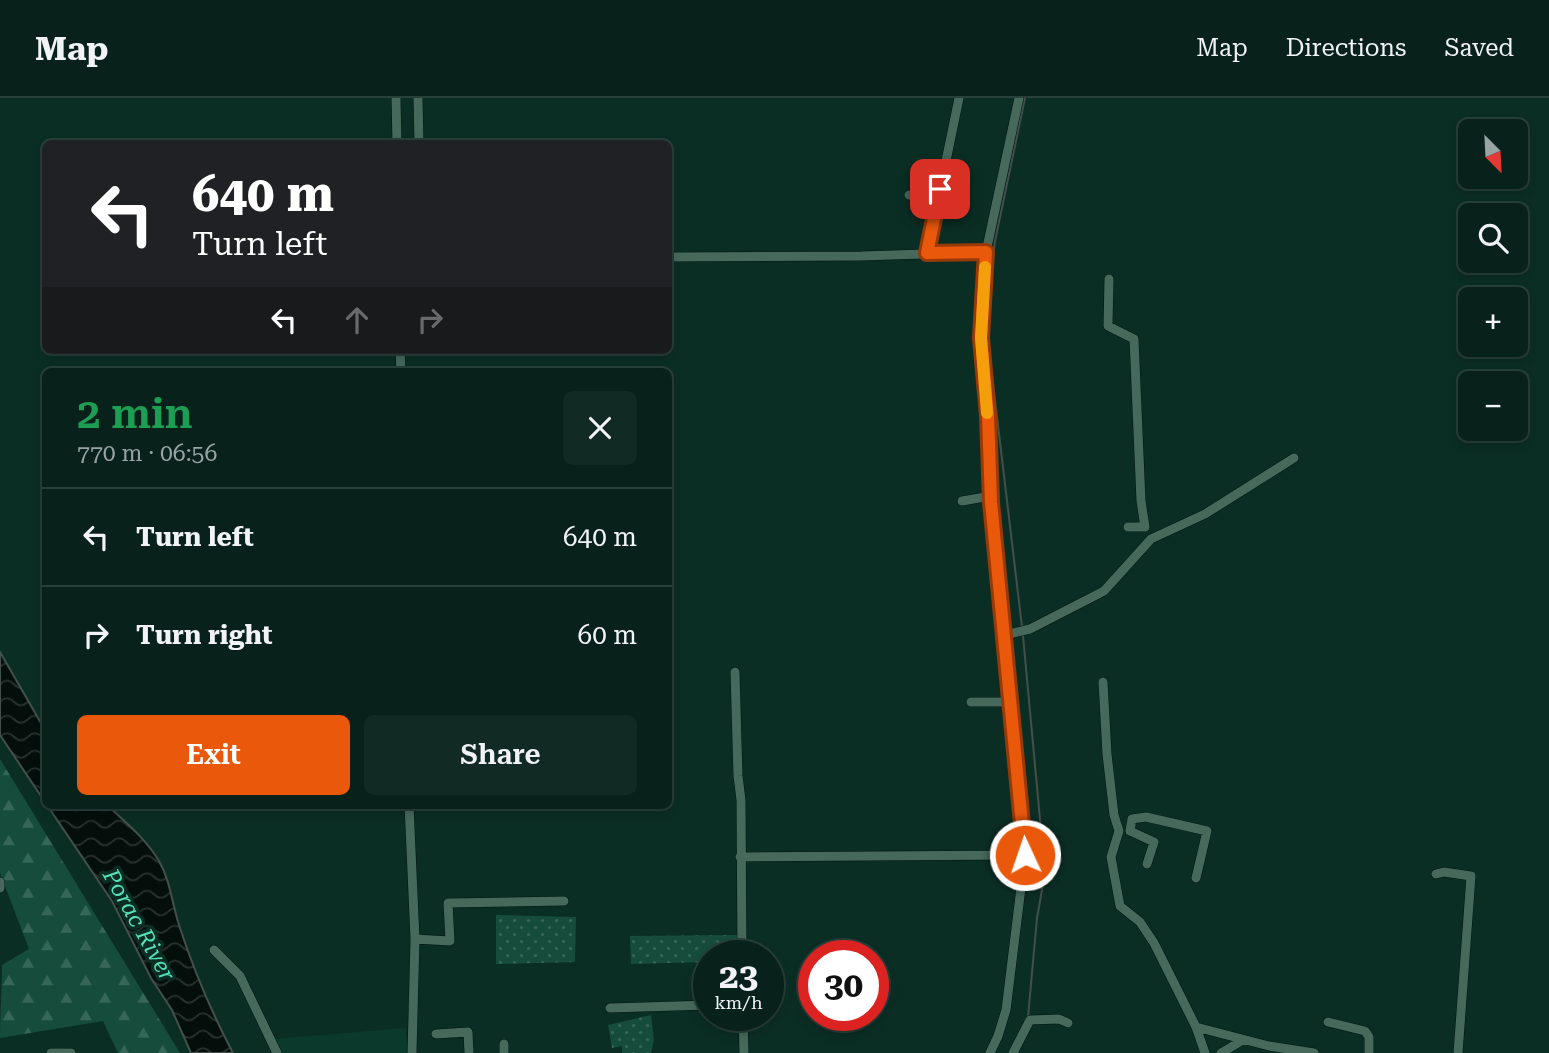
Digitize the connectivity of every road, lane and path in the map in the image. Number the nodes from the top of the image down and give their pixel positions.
1 (396, 98) edge
2 (418, 98) edge
3 (959, 98) edge
4 (1019, 98) edge
5 (397, 140) edge
6 (419, 140) edge
7 (909, 195) dead end
8 (937, 199) junction
9 (986, 252) junction
10 (927, 253) junction
11 (672, 257) edge
12 (1109, 279) dead end
13 (1294, 458) dead end
14 (992, 496) junction
15 (962, 501) dead end
16 (1128, 527) dead end
17 (1007, 635) junction
18 (735, 673) dead end
19 (1103, 682) dead end
20 (971, 702) dead end
21 (1011, 702) junction
22 (409, 809) edge
23 (1025, 855) junction
24 (740, 857) junction
25 (1147, 864) dead end
26 (1436, 874) dead end
27 (1196, 878) dead end
28 (0, 881) edge
29 (0, 888) edge
30 (564, 901) dead end
31 (415, 939) junction
32 (742, 940) edge
33 (214, 950) dead end
34 (693, 1005) edge
35 (610, 1007) dead end
36 (1068, 1023) dead end
37 (1328, 1023) dead end
38 (1196, 1027) junction
39 (743, 1031) edge
40 (436, 1034) dead end
41 (1244, 1040) junction
42 (51, 1053) edge
43 (71, 1053) edge
44 (277, 1053) edge
45 (412, 1053) edge
46 (469, 1053) edge
47 (744, 1053) edge
48 (990, 1053) edge
49 (1013, 1053) edge
50 (1205, 1053) edge
51 (1221, 1053) edge
52 (1314, 1053) edge
53 (1368, 1053) edge
54 (1458, 1053) edge

1 - 5 street
2 - 6 street
3 - 8 street
4 - 9 street
7 - 8 street
8 - 10 street
9 - 10 street
9 - 14 street
10 - 11 street
12 - 16 street
13 - 17 street
14 - 15 street
14 - 17 street
17 - 21 street
18 - 24 street
19 - 38 street
20 - 21 street
21 - 23 street
22 - 31 street
23 - 24 street
23 - 48 street
24 - 32 street
25 - 27 street
26 - 54 street
28 - 29 street
30 - 31 street
31 - 45 street
33 - 44 street
34 - 35 street
36 - 49 street
37 - 53 street
38 - 41 street
38 - 50 street
39 - 47 street
40 - 46 street
41 - 51 street
41 - 52 street
42 - 43 street

